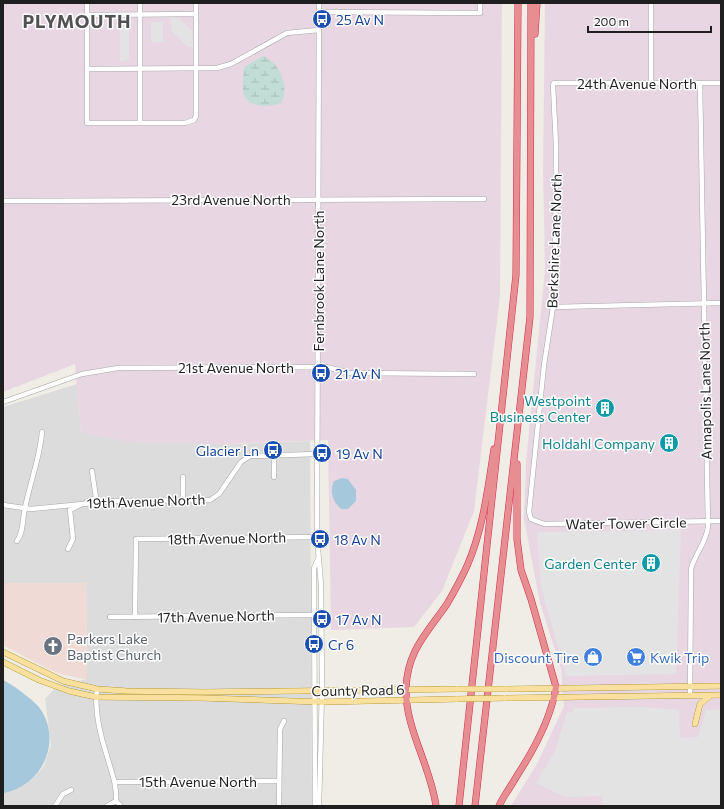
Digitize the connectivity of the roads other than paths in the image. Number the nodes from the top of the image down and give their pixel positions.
1 (87, 3) edge
2 (140, 3) edge
3 (196, 3) edge
4 (319, 3) edge
5 (480, 3) edge
6 (518, 3) edge
7 (531, 3) edge
8 (537, 3) edge
9 (651, 3) edge
10 (319, 12) junction
11 (140, 14) junction
12 (196, 14) junction
13 (87, 15) junction
14 (319, 30) junction
15 (532, 64) junction
16 (196, 68) junction
17 (87, 69) junction
18 (140, 69) junction
19 (554, 83) joint
20 (652, 83) junction
21 (700, 83) junction
22 (721, 83) edge
23 (140, 123) junction
24 (318, 199) junction
25 (484, 199) dead end
26 (3, 201) edge
27 (721, 303) edge
28 (704, 304) junction
29 (553, 307) junction
30 (318, 366) junction
31 (474, 374) dead end
32 (3, 402) edge
33 (519, 428) junction
34 (42, 432) dead end
35 (500, 436) junction
36 (274, 454) junction
37 (317, 454) junction
38 (92, 471) dead end
39 (274, 476) dead end
40 (183, 477) dead end
41 (184, 501) junction
42 (84, 503) junction
43 (3, 505) edge
44 (24, 509) junction
45 (531, 519) joint
46 (708, 521) junction
47 (721, 521) edge
48 (317, 537) junction
49 (17, 541) dead end
50 (68, 549) dead end
51 (318, 559) junction
52 (314, 614) junction
53 (321, 614) junction
54 (110, 617) dead end
55 (135, 617) junction
56 (3, 652) edge
57 (3, 662) edge
58 (690, 685) junction
59 (721, 686) edge
60 (556, 687) junction
61 (97, 689) junction
62 (406, 689) junction
63 (314, 691) junction
64 (322, 691) junction
65 (690, 695) junction
66 (713, 695) junction
67 (721, 695) edge
68 (96, 697) junction
69 (554, 697) junction
70 (406, 700) junction
71 (314, 702) junction
72 (322, 702) junction
73 (284, 721) dead end
74 (695, 724) dead end
75 (279, 781) junction
76 (116, 782) junction
77 (71, 790) dead end
78 (116, 801) junction
79 (55, 806) edge
80 (107, 806) edge
81 (121, 806) edge
82 (279, 806) edge
83 (315, 806) edge
84 (318, 806) edge
85 (436, 806) edge
86 (459, 806) edge
87 (475, 806) edge
88 (499, 806) edge

1 - 13 street
2 - 11 street
3 - 12 street
4 - 10 street, Fernbrook Lane North
5 - 10 street
6 - 35 highway
7 - 15 highway
8 - 15 highway
9 - 20 street
10 - 14 street, Fernbrook Lane North
11 - 12 street
11 - 13 street
11 - 18 street
12 - 16 street
13 - 17 street
14 - 16 street
14 - 24 street, Fernbrook Lane North
15 - 33 highway
16 - 18 street
16 - 23 street
17 - 18 street
17 - 23 street
18 - 23 street
19 - 20 street, 24th Avenue North
19 - 29 street, Berkshire Lane North
20 - 21 street, 24th Avenue North
21 - 22 street, 24th Avenue North
21 - 28 street, Annapolis Lane North
24 - 25 street, 23rd Avenue North
24 - 26 street, 23rd Avenue North
24 - 30 street, Fernbrook Lane North
27 - 28 street
28 - 29 street
28 - 46 street, Annapolis Lane North
29 - 45 street, Berkshire Lane North
30 - 31 street, 21st Avenue North
30 - 32 street, 21st Avenue North
30 - 37 street, Fernbrook Lane North
33 - 60 highway
33 - 87 highway
34 - 44 street
35 - 62 highway
35 - 86 highway
36 - 37 street, 19th Avenue North
36 - 39 street
36 - 41 street, 19th Avenue North
37 - 48 street, Fernbrook Lane North
38 - 42 street
40 - 41 street
41 - 42 street, 19th Avenue North
42 - 44 street, 19th Avenue North
42 - 50 street
43 - 44 street, 19th Avenue North
44 - 49 street
45 - 46 street, Water Tower Circle
46 - 47 street, Water Tower Circle
46 - 58 street, Annapolis Lane North
48 - 51 street, Fernbrook Lane North
48 - 55 street, 18th Avenue North
51 - 52 street, Fernbrook Lane North
51 - 53 street, Fernbrook Lane North
52 - 53 street, 17th Avenue North
52 - 55 street, 17th Avenue North
52 - 63 street, Fernbrook Lane North
53 - 64 street, Fernbrook Lane North
54 - 55 street, 17th Avenue North
56 - 61 main road, County Road 6
57 - 68 main road, County Road 6
58 - 59 main road, County Road 6
58 - 60 main road, County Road 6
58 - 65 street, Annapolis Lane North
60 - 62 main road, County Road 6, bridge
60 - 69 highway
61 - 63 main road, County Road 6
61 - 68 street
62 - 64 main road, County Road 6
62 - 70 highway
63 - 64 main road, County Road 6
63 - 71 street, Fernbrook Lane North
64 - 72 street, Fernbrook Lane North
65 - 66 main road, County Road 6
65 - 69 main road, County Road 6
66 - 67 main road, County Road 6
66 - 74 main road
68 - 71 main road, County Road 6
68 - 76 street
69 - 70 main road, County Road 6, bridge
69 - 88 highway
70 - 72 main road, County Road 6
70 - 85 highway
71 - 72 main road, County Road 6
71 - 83 street, Fernbrook Lane North
72 - 84 street, Fernbrook Lane North
73 - 75 street
75 - 76 street, 15th Avenue North
75 - 82 street
76 - 78 street
77 - 79 street
78 - 80 street
78 - 81 street

